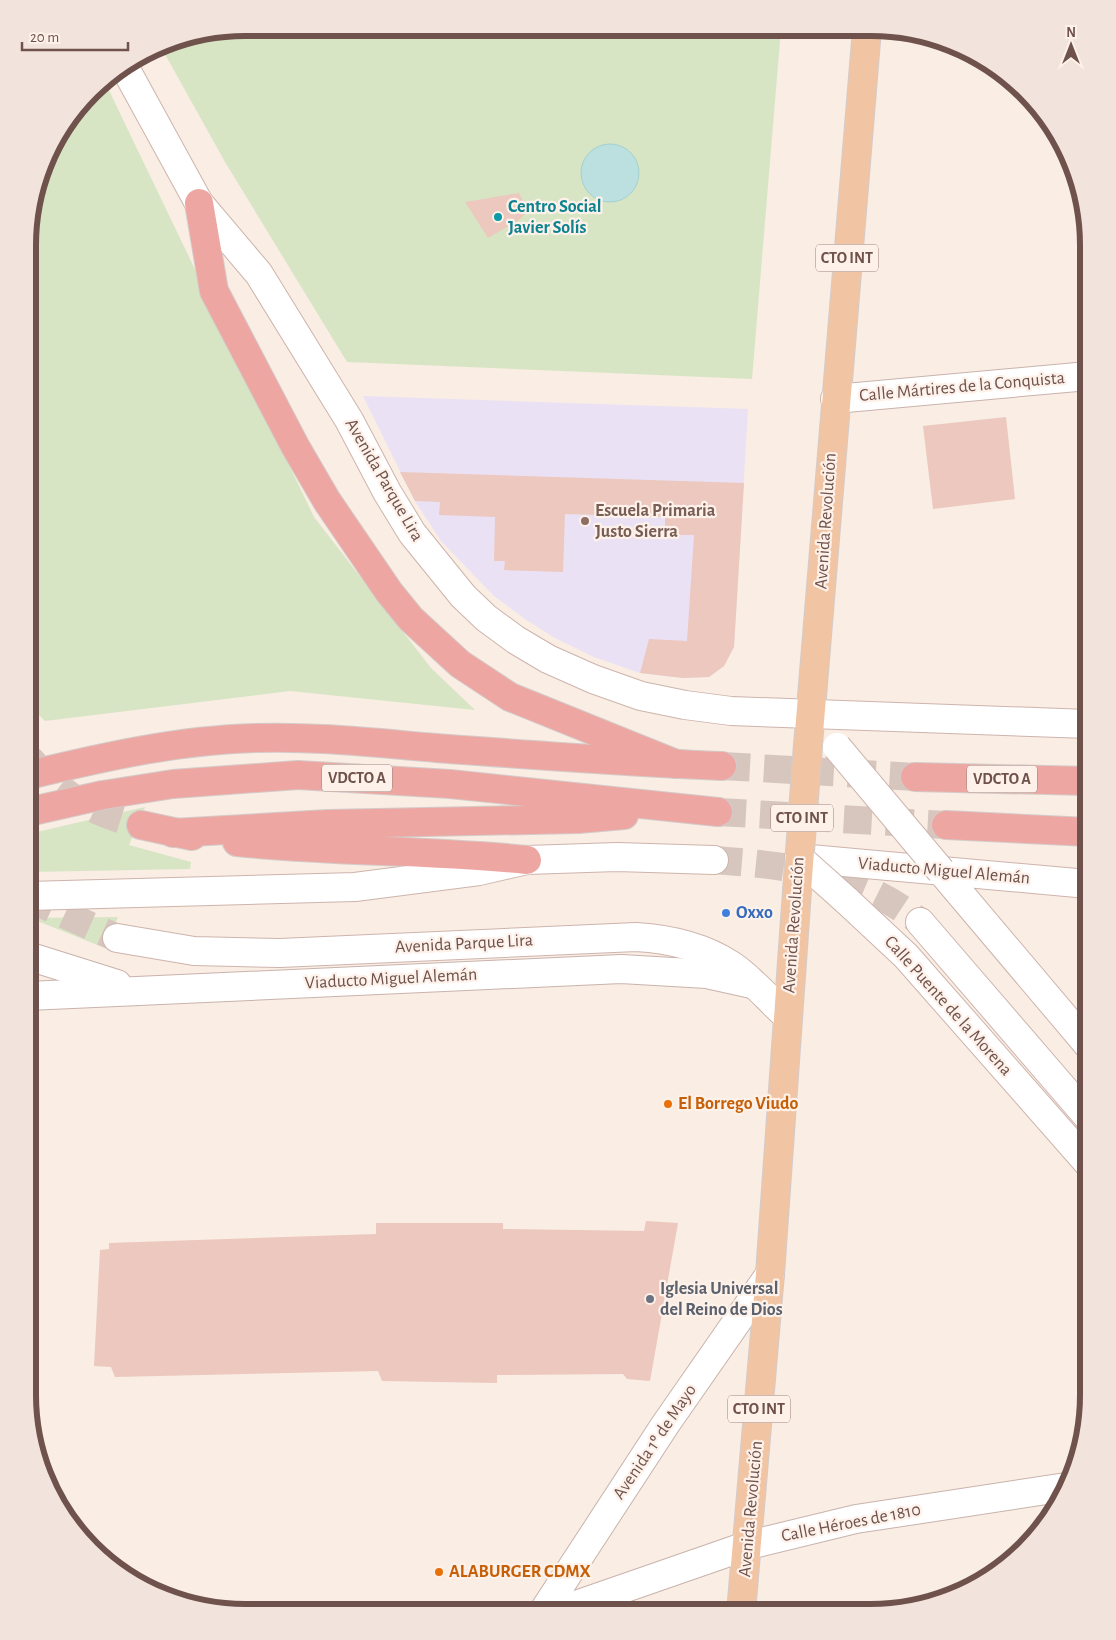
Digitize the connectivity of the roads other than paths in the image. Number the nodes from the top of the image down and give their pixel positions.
1 (866, 36) edge
2 (127, 72) edge
3 (199, 204) junction
4 (1080, 377) edge
5 (835, 399) junction
6 (810, 714) junction
7 (1080, 724) edge
8 (676, 764) junction
9 (722, 766) tunnel mouth
10 (36, 773) edge
11 (915, 777) tunnel mouth
12 (1080, 781) edge
13 (36, 810) edge
14 (688, 810) junction
15 (718, 812) tunnel mouth
16 (140, 825) tunnel mouth
17 (946, 825) tunnel mouth
18 (1080, 832) edge
19 (174, 833) junction
20 (799, 858) junction
21 (527, 860) junction
22 (714, 860) tunnel mouth
23 (952, 876) junction
24 (1080, 884) edge
25 (36, 896) edge
26 (920, 922) tunnel mouth
27 (116, 938) tunnel mouth
28 (36, 958) edge
29 (752, 984) junction
30 (138, 990) junction
31 (36, 996) edge
32 (788, 1017) junction
33 (1080, 1035) edge
34 (1080, 1108) edge
35 (1080, 1154) edge
36 (770, 1274) junction
37 (1057, 1488) edge
38 (748, 1545) junction
39 (548, 1604) edge
40 (579, 1604) edge
41 (742, 1604) edge

1 - 5 main road, Avenida Revolución / CTO INT
2 - 3 main road, Avenida Parque Lira
3 - 6 main road, Avenida Parque Lira
3 - 8 highway
4 - 5 main road, Calle Mártires de la Conquista
5 - 6 main road, Avenida Revolución / CTO INT
6 - 7 main road
6 - 20 main road, Avenida Revolución / CTO INT, bridge
6 - 23 main road, bridge
8 - 9 highway, VDCTO A
8 - 10 highway, VDCTO A
11 - 12 highway, VDCTO A
13 - 14 highway, VDCTO A
14 - 15 highway, VDCTO A
14 - 19 highway
16 - 19 highway
17 - 18 highway
19 - 21 highway
20 - 23 main road, Viaducto Miguel Alemán
20 - 32 main road, Avenida Revolución / CTO INT, bridge
20 - 35 main road, Calle Puente de la Morena, bridge
21 - 22 main road
21 - 25 main road
23 - 24 main road, Viaducto Miguel Alemán
23 - 33 main road
26 - 34 main road, Calle Puente de la Morena
27 - 29 main road, Avenida Parque Lira
28 - 30 main road
29 - 30 main road, Viaducto Miguel Alemán
29 - 32 main road, Avenida Parque Lira
30 - 31 main road, Viaducto Miguel Alemán
32 - 36 main road, Avenida Revolución / CTO INT
36 - 38 main road, Avenida Revolución / CTO INT
36 - 39 main road, Avenida 1º de Mayo
37 - 38 main road, Calle Héroes de 1810
38 - 40 main road, Calle Héroes de 1810
38 - 41 main road, Avenida Revolución / CTO INT

